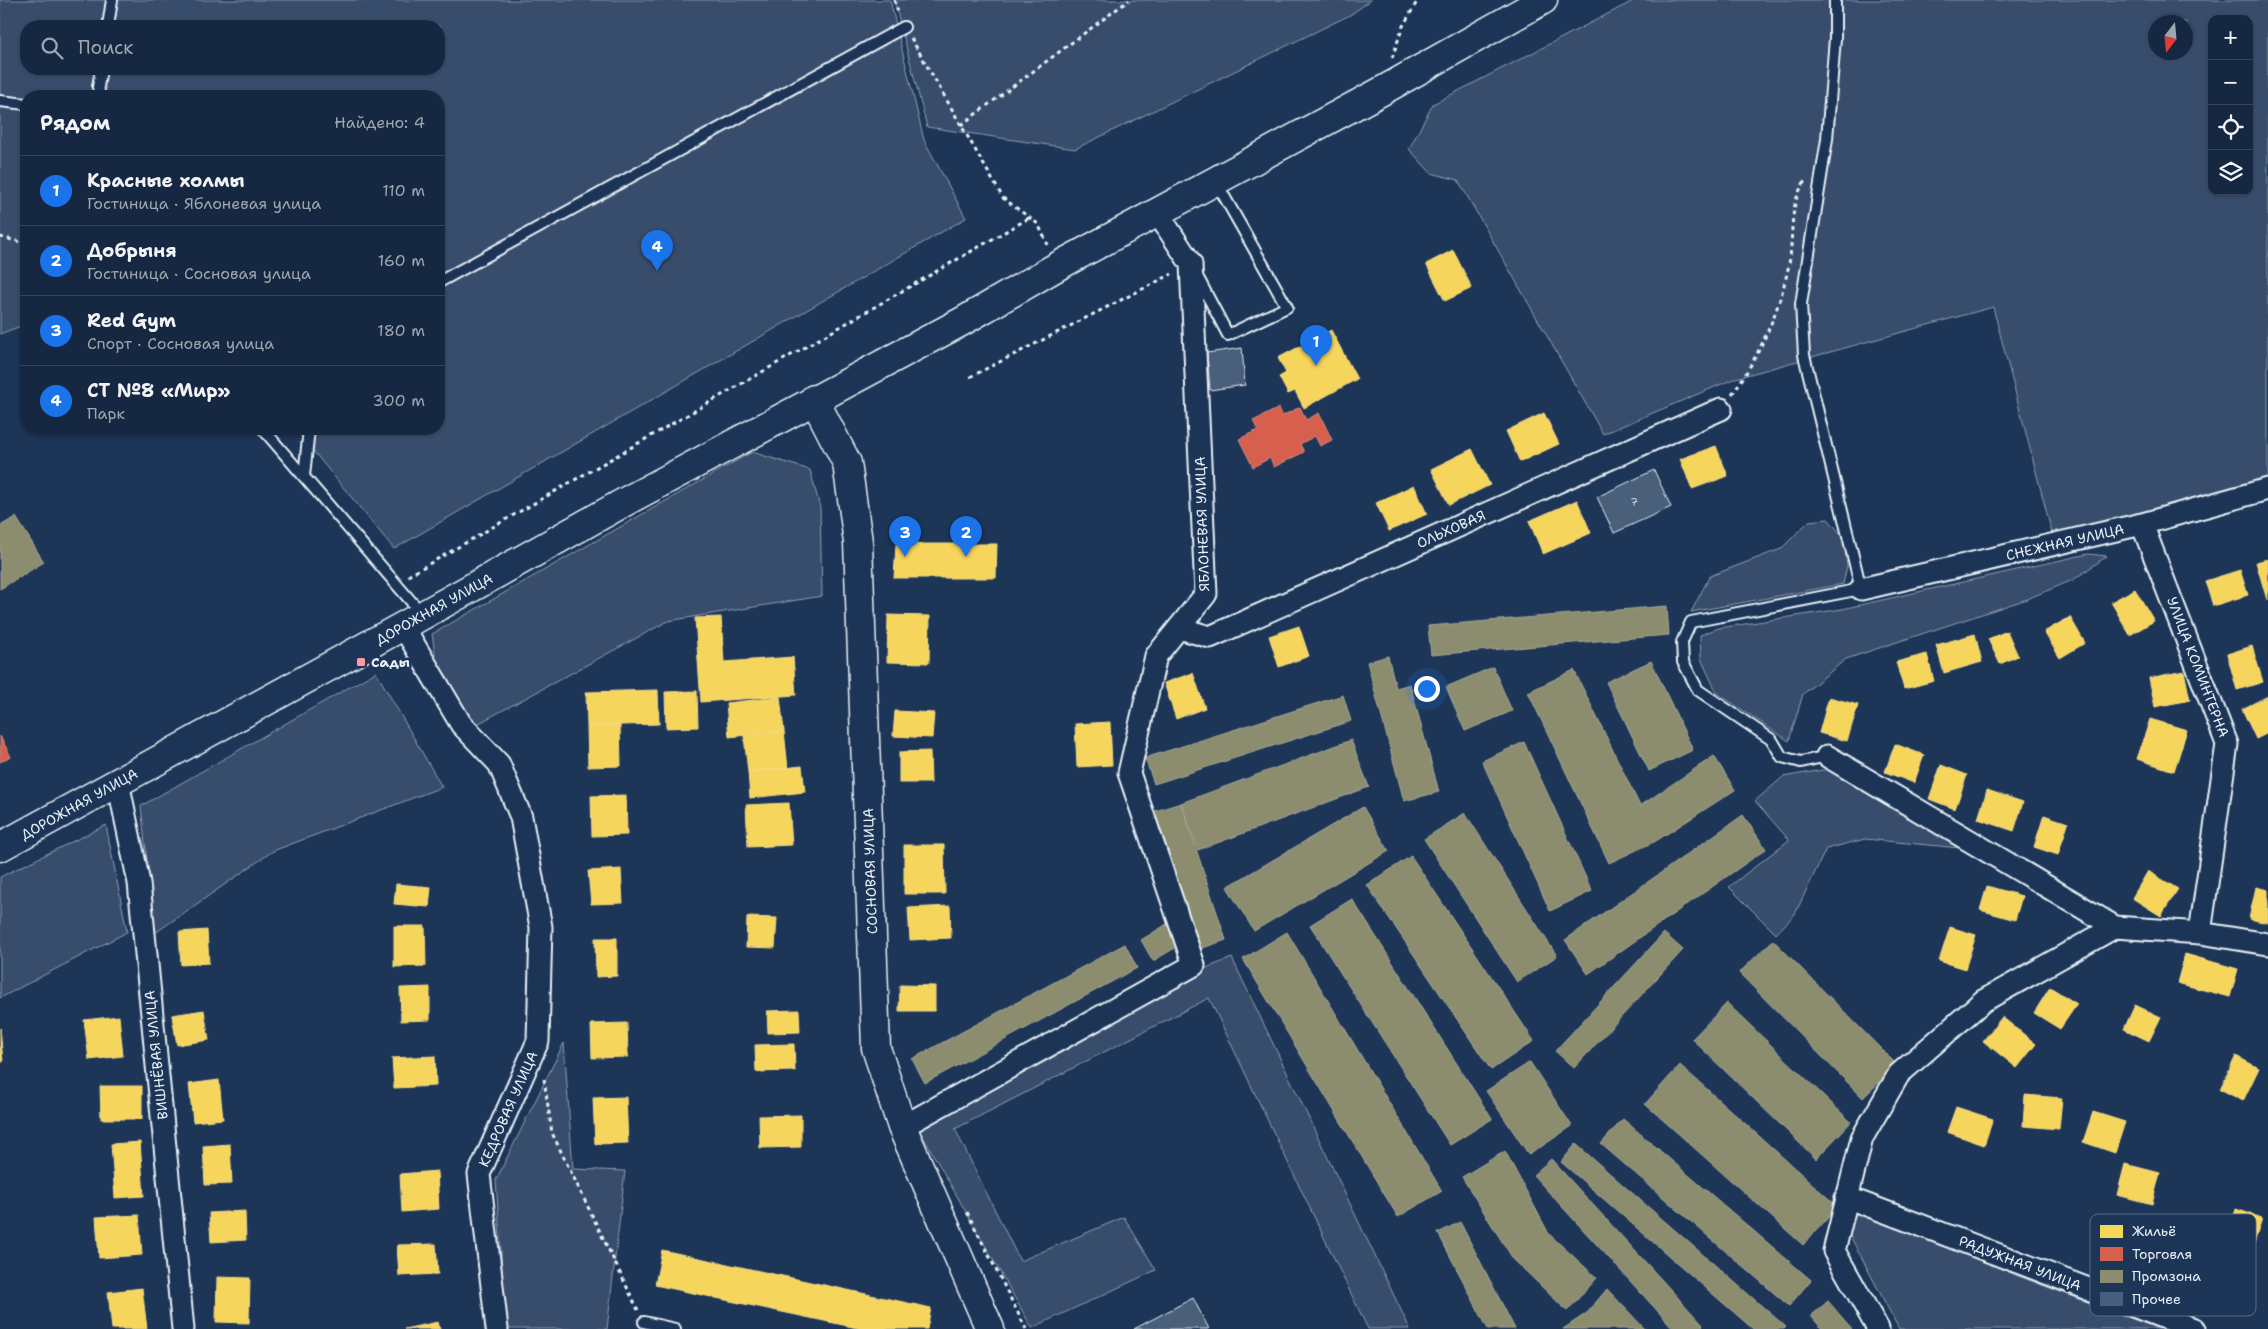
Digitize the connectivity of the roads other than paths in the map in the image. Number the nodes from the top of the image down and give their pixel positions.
1 (112, 0) edge
2 (1543, 0) edge
3 (1836, 0) edge
4 (109, 20) edge
5 (904, 27) road end
6 (100, 75) edge
7 (99, 90) edge
8 (0, 101) edge
9 (20, 103) edge
10 (1216, 181) junction
11 (1157, 212) junction
12 (1190, 264) junction
13 (445, 279) edge
14 (814, 399) junction
15 (1722, 409) road end
16 (268, 435) edge
17 (308, 435) edge
18 (304, 476) junction
19 (2268, 489) edge
20 (2142, 524) junction
21 (1861, 589) junction
22 (413, 620) junction
23 (1179, 628) junction
24 (1827, 756) joint
25 (118, 782) junction
26 (0, 847) edge
27 (2116, 928) junction
28 (2200, 933) junction
29 (2268, 944) edge
30 (902, 1127) junction
31 (1846, 1197) junction
32 (2090, 1290) edge
33 (2160, 1316) edge
34 (644, 1322) road end
35 (183, 1329) edge
36 (497, 1329) edge
37 (675, 1329) edge
38 (990, 1329) edge
39 (1878, 1329) edge
40 (2194, 1329) edge

1 - 4 lane
2 - 10 main road, ДОРОЖНАЯ УЛИЦА
3 - 21 lane
5 - 13 lane
6 - 7 lane
8 - 9 lane
10 - 11 main road, ДОРОЖНАЯ УЛИЦА
10 - 12 lane
11 - 12 street, ЯБЛОНЕВАЯ УЛИЦА
11 - 14 main road, ДОРОЖНАЯ УЛИЦА
12 - 23 street, ЯБЛОНЕВАЯ УЛИЦА
14 - 22 main road, ДОРОЖНАЯ УЛИЦА
14 - 30 main road, СОСНОВАЯ УЛИЦА
15 - 23 street, ОЛЬХОВАЯ
16 - 18 lane
17 - 18 lane
18 - 22 lane
19 - 20 street, СНЕЖНАЯ УЛИЦА
20 - 21 street, СНЕЖНАЯ УЛИЦА
20 - 28 street, УЛИЦА КОМИНТЕРНА
21 - 24 lane
22 - 25 main road, ДОРОЖНАЯ УЛИЦА
22 - 36 street, КЕДРОВАЯ УЛИЦА
23 - 30 street, ЯБЛОНЕВАЯ УЛИЦА
24 - 27 street
25 - 26 main road, ДОРОЖНАЯ УЛИЦА
25 - 35 street, ВИШНЁВАЯ УЛИЦА
27 - 28 street
27 - 31 street
28 - 29 street
30 - 38 main road, СОСНОВАЯ УЛИЦА
31 - 32 street, РАДУЖНАЯ УЛИЦА
31 - 39 street
33 - 40 street, РАДУЖНАЯ УЛИЦА
34 - 37 lane

